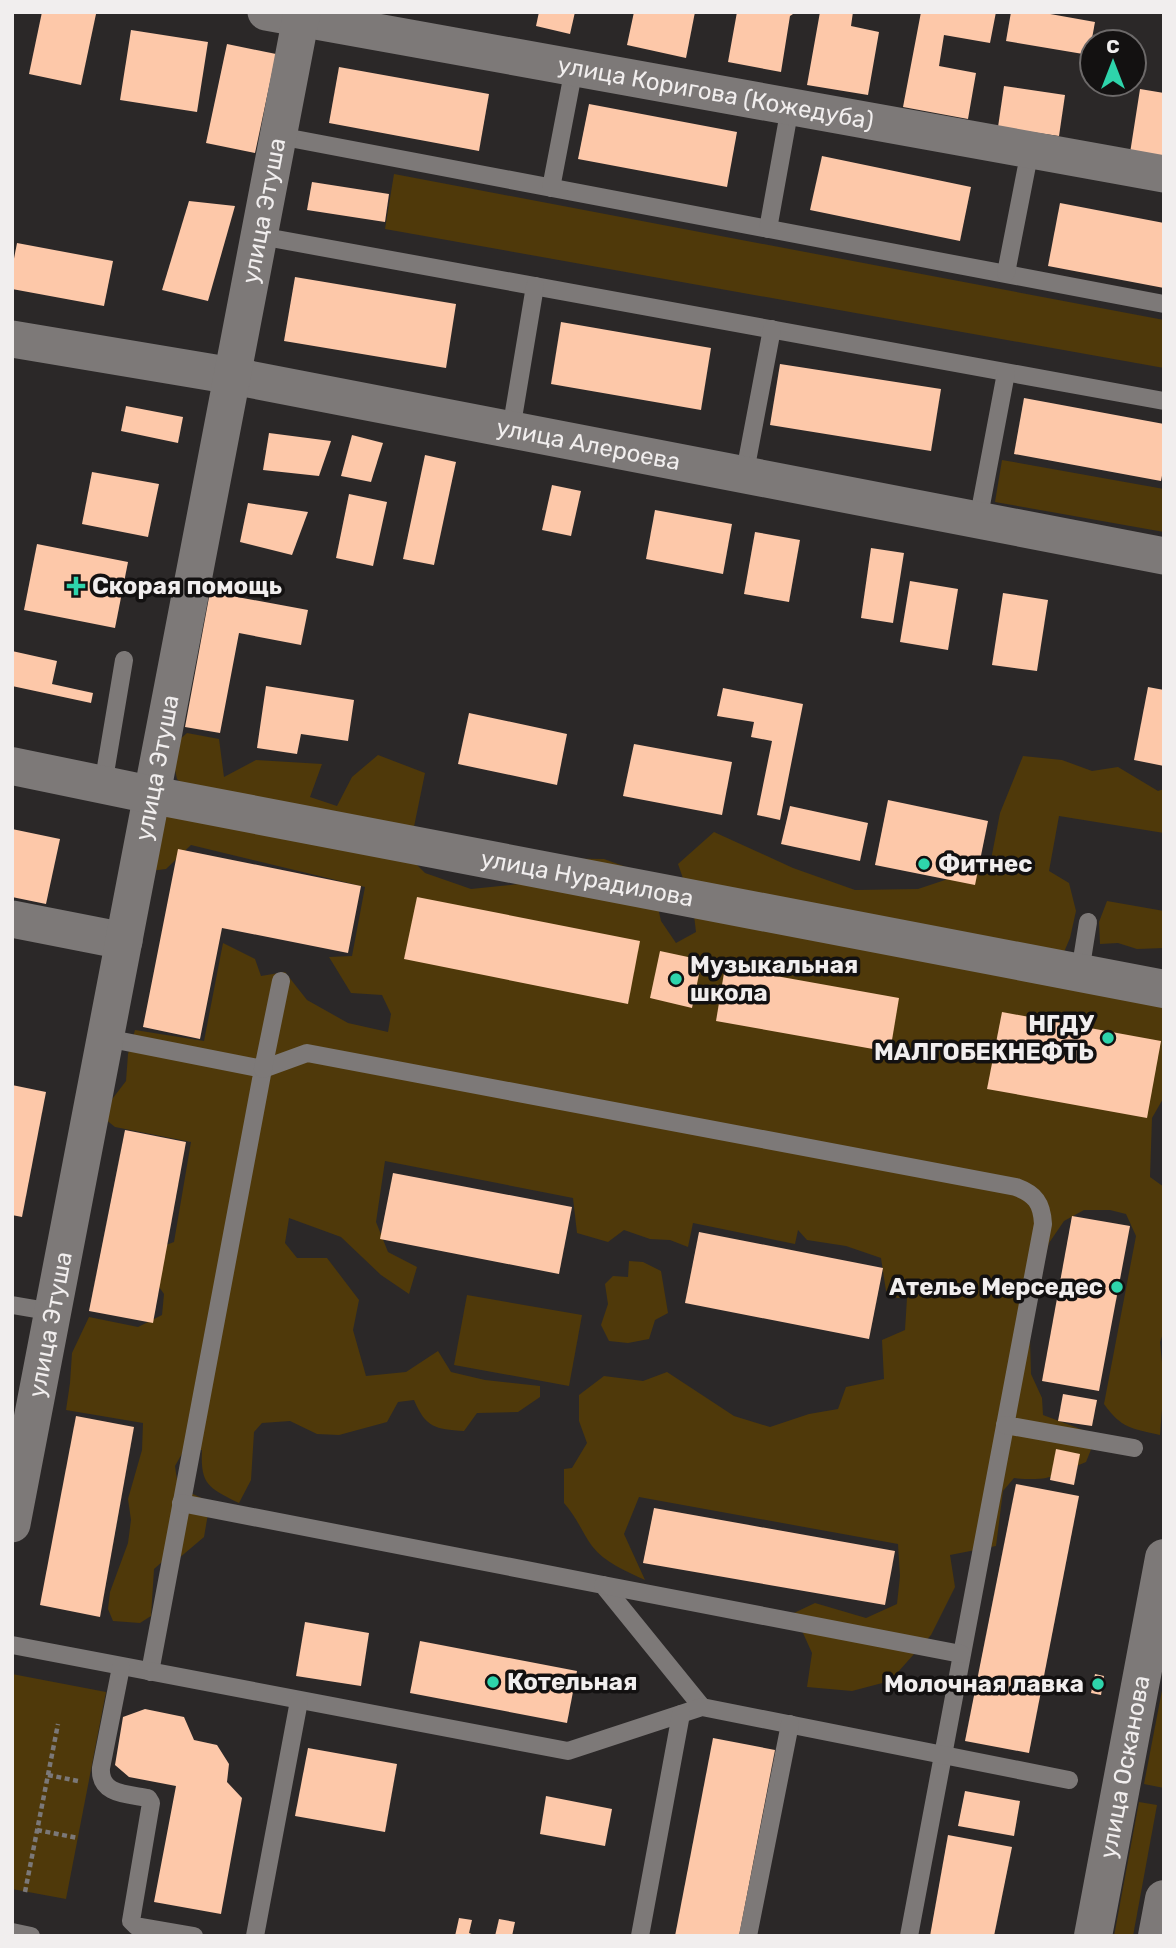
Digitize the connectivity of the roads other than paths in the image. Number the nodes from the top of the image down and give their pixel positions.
1 (290, 14) edge
2 (574, 68) junction
3 (790, 107) junction
4 (279, 136) junction
5 (1030, 150) junction
6 (1164, 174) edge
7 (551, 188) junction
8 (768, 229) junction
9 (260, 236) junction
10 (1006, 273) junction
11 (535, 286) junction
12 (1164, 304) edge
13 (772, 329) junction
14 (12, 339) edge
15 (1006, 373) junction
16 (233, 376) junction
17 (1164, 401) edge
18 (511, 430) junction
19 (744, 477) junction
20 (978, 521) junction
21 (1164, 556) edge
22 (124, 660) dead end
23 (12, 766) edge
24 (103, 785) junction
25 (152, 795) junction
26 (12, 919) edge
27 (1088, 922) dead end
28 (124, 941) junction
29 (1080, 972) junction
30 (281, 981) dead end
31 (1164, 989) edge
32 (106, 1038) junction
33 (263, 1069) junction
34 (12, 1305) edge
35 (53, 1312) junction
36 (1005, 1425) junction
37 (1134, 1448) dead end
38 (181, 1503) junction
39 (12, 1524) edge
40 (1164, 1558) edge
41 (603, 1585) junction
42 (12, 1645) edge
43 (961, 1654) junction
44 (121, 1667) junction
45 (150, 1672) junction
46 (299, 1702) junction
47 (702, 1707) junction
48 (681, 1714) junction
49 (790, 1724) junction
50 (942, 1755) junction
51 (1069, 1780) dead end
52 (1164, 1899) edge
53 (12, 1932) edge
54 (30, 1936) edge
55 (194, 1936) edge
56 (255, 1936) edge
57 (640, 1936) edge
58 (748, 1936) edge
59 (909, 1936) edge
60 (1093, 1936) edge
61 (1157, 1936) edge

1 - 2 street, улица Коригова (Кожедуба)
1 - 4 street, улица Этуша
2 - 3 street, улица Коригова (Кожедуба)
2 - 7 lane
3 - 5 street, улица Коригова (Кожедуба)
3 - 8 lane
4 - 7 lane
4 - 9 street, улица Этуша
5 - 6 street, улица Коригова (Кожедуба)
5 - 10 lane
7 - 8 lane
8 - 10 lane
9 - 11 lane
9 - 16 street, улица Этуша
10 - 12 lane
11 - 13 lane
11 - 18 lane
13 - 15 lane
13 - 19 lane
14 - 16 street, улица Алероева
15 - 17 lane
15 - 20 lane
16 - 18 street, улица Алероева
16 - 25 street, улица Этуша
18 - 19 street, улица Алероева
19 - 20 street, улица Алероева
20 - 21 street, улица Алероева
22 - 24 lane
23 - 24 street, улица Нурадилова
24 - 25 street, улица Нурадилова
25 - 28 street, улица Этуша
25 - 29 street, улица Нурадилова
26 - 28 street
27 - 29 lane
28 - 32 street, улица Этуша
29 - 31 street, улица Нурадилова
30 - 33 lane
32 - 33 lane
32 - 35 street, улица Этуша
33 - 36 lane
33 - 38 lane
34 - 35 lane
35 - 39 street, улица Этуша
36 - 37 lane
36 - 43 lane
38 - 41 lane
38 - 45 lane
40 - 60 street, улица Осканова
41 - 43 lane
41 - 47 lane
42 - 44 lane
43 - 50 lane
44 - 45 lane
44 - 55 lane
45 - 46 lane
46 - 48 lane
46 - 56 lane
47 - 48 lane
47 - 49 lane
48 - 57 lane
49 - 50 lane
49 - 58 lane
50 - 51 lane
50 - 59 lane
52 - 61 street
53 - 54 lane

